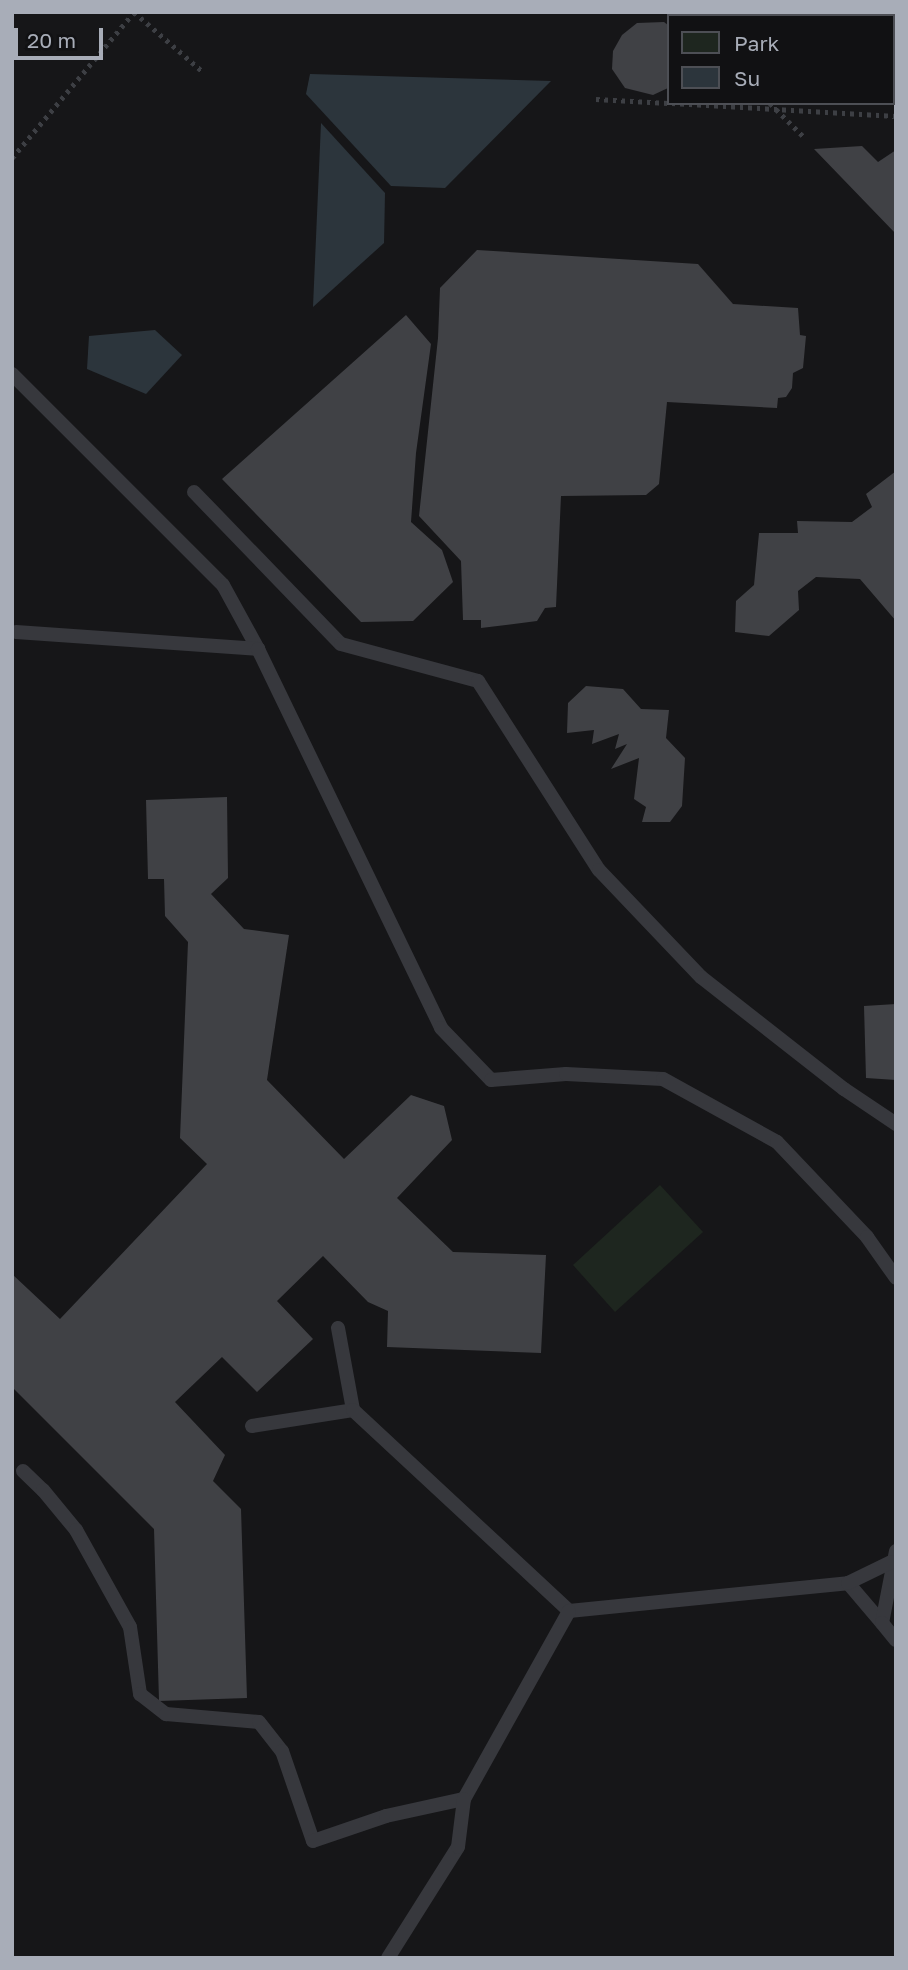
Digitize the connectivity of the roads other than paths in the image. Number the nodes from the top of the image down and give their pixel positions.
1 (12, 374) edge
2 (194, 492) dead end
3 (16, 632) dead end
4 (258, 649) junction
5 (896, 1124) edge
6 (896, 1278) edge
7 (338, 1328) dead end
8 (353, 1410) junction
9 (252, 1426) dead end
10 (23, 1471) dead end
11 (893, 1556) edge
12 (848, 1583) junction
13 (569, 1611) junction
14 (882, 1623) junction
15 (896, 1640) edge
16 (464, 1799) junction
17 (388, 1958) edge

1 - 4 lane
2 - 5 lane
3 - 4 lane
4 - 6 lane
7 - 8 lane
8 - 9 lane
8 - 13 lane
10 - 16 lane
11 - 12 lane
11 - 14 lane
12 - 13 lane
12 - 14 lane
13 - 16 lane
14 - 15 lane
16 - 17 lane

